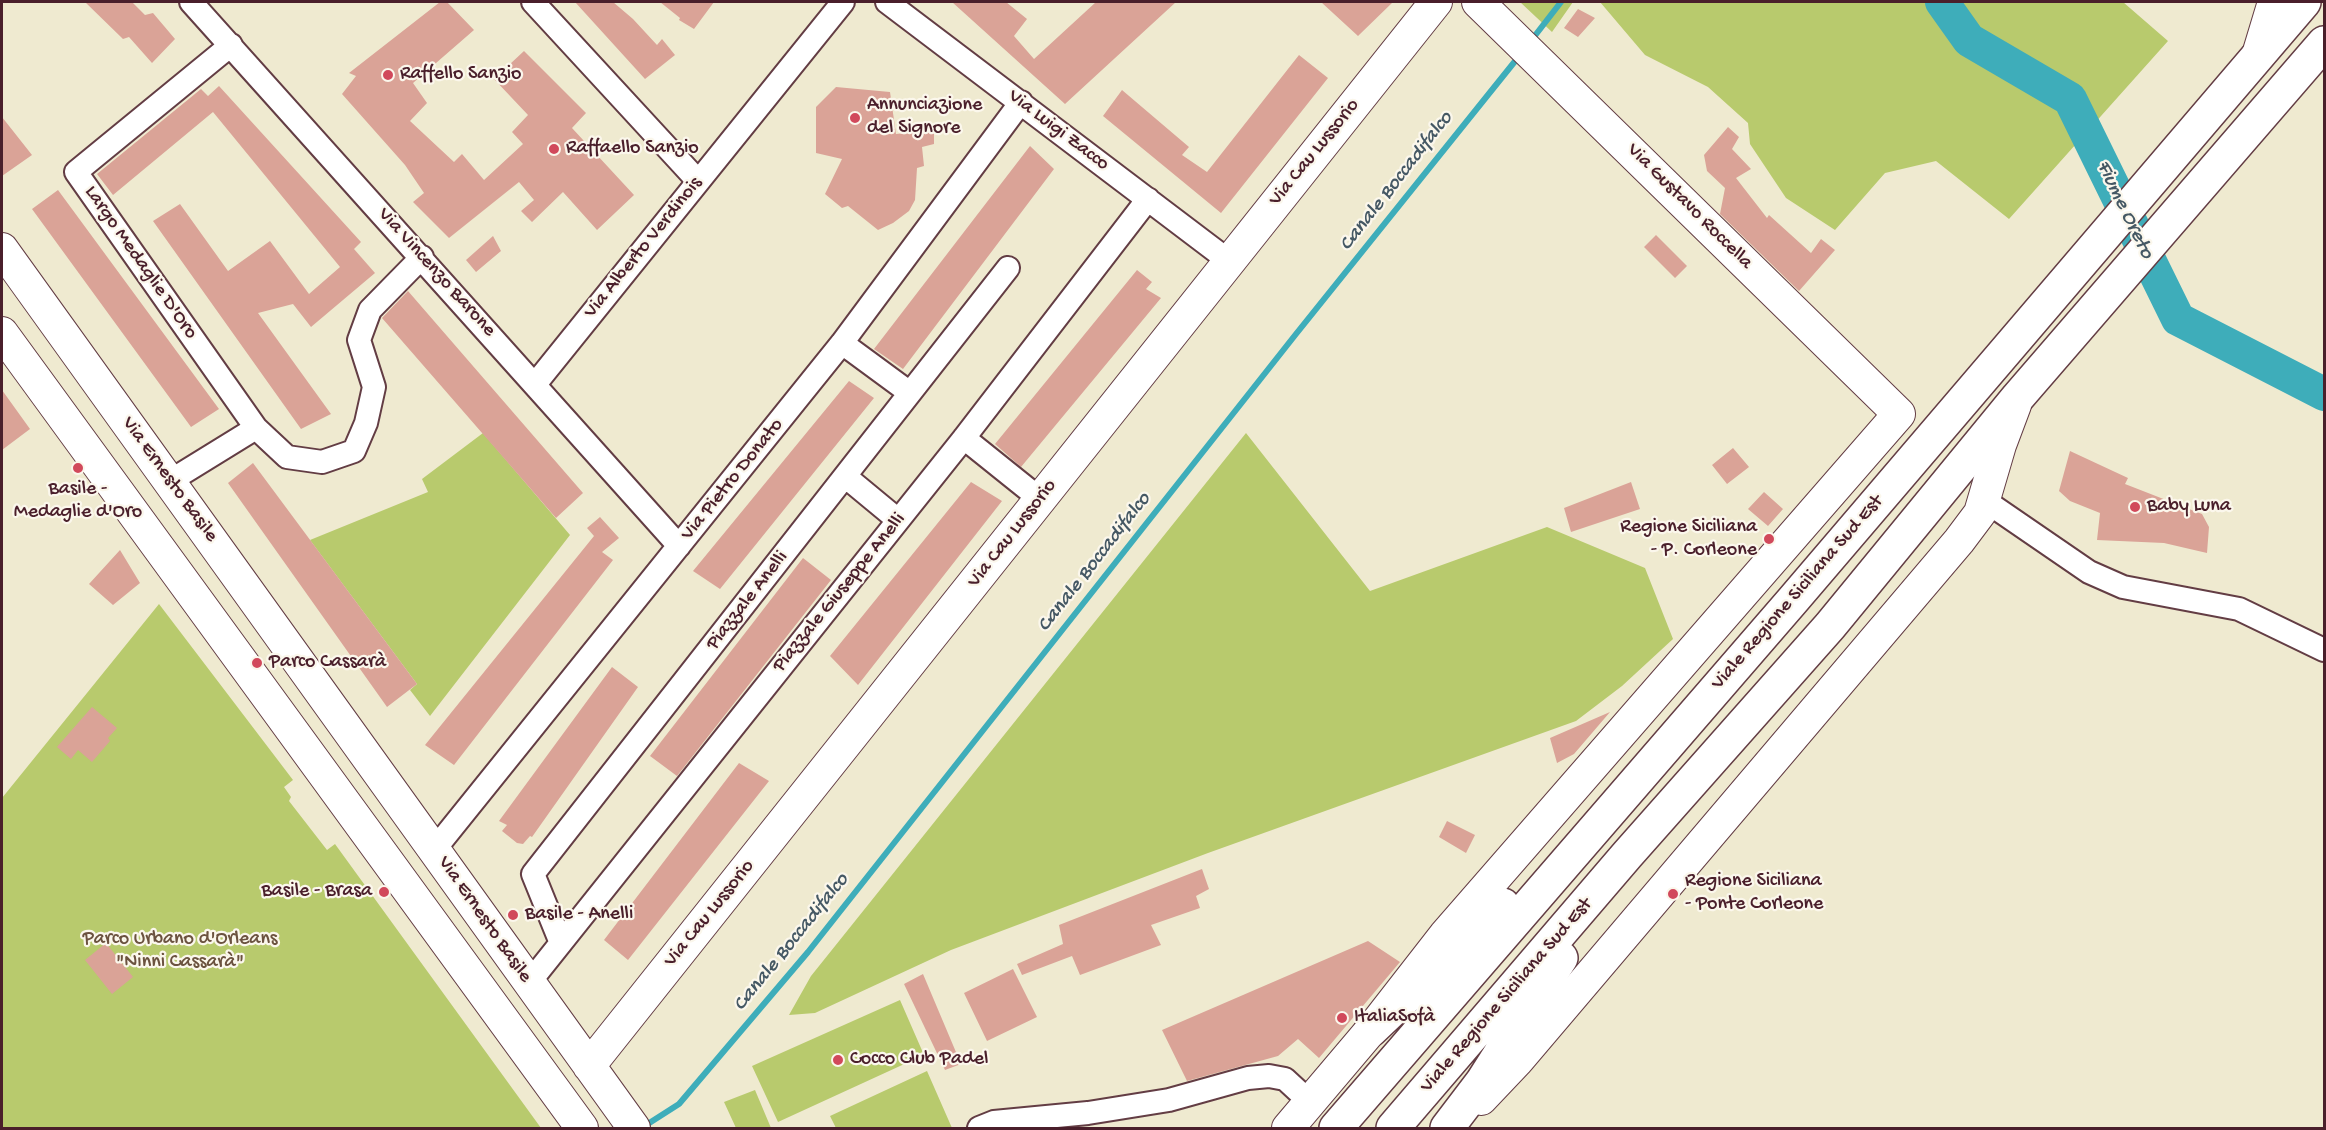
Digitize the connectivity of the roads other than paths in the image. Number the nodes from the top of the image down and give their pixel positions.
1 (191, 2) edge
2 (533, 2) edge
3 (843, 2) edge
4 (887, 2) edge
5 (1436, 2) edge
6 (1478, 2) edge
7 (2274, 2) edge
8 (2304, 2) edge
9 (2325, 43) edge
10 (231, 45) junction
11 (2258, 55) junction
12 (2325, 59) edge
13 (2286, 86) junction
14 (1021, 102) junction
15 (698, 181) junction
16 (1148, 199) junction
17 (2, 249) edge
18 (422, 257) junction
19 (1229, 261) junction
20 (1008, 268) dead end
21 (2, 333) edge
22 (843, 343) junction
23 (536, 383) junction
24 (910, 393) junction
25 (2018, 397) junction
26 (256, 428) junction
27 (964, 438) junction
28 (846, 477) junction
29 (170, 482) junction
30 (1040, 500) junction
31 (1984, 500) junction
32 (898, 520) junction
33 (679, 546) junction
34 (2325, 650) edge
35 (335, 712) junction
36 (298, 739) junction
37 (1648, 764) junction
38 (434, 850) junction
39 (1627, 855) junction
40 (561, 943) junction
41 (529, 983) junction
42 (1371, 1030) junction
43 (589, 1066) junction
44 (1311, 1103) junction
45 (581, 1128) edge
46 (634, 1128) edge
47 (980, 1128) edge
48 (1288, 1128) edge
49 (1336, 1128) edge
50 (1393, 1128) edge
51 (1447, 1128) edge
52 (1454, 1128) edge

1 - 10 street, Via Vincenzo Barone
2 - 15 street
3 - 15 street, Via Alberto Verdinois
4 - 14 street, Via Luigi Zacco
5 - 19 street, Via Cau Lussorio
6 - 42 street, Via Gustavo Roccella
7 - 11 street, Viale Regione Siciliana Sud Est
8 - 11 main road, Viale Regione Siciliana Sud Est
9 - 13 main road, Viale Regione Siciliana Sud Est
10 - 18 street, Via Vincenzo Barone
10 - 26 street, Largo Medaglie D'Oro
11 - 37 main road, Viale Regione Siciliana Sud Est
12 - 13 street, Viale Regione Siciliana Sud Est
13 - 25 main road, Viale Regione Siciliana Sud Est
14 - 16 street, Via Luigi Zacco
14 - 22 street, Via Pietro Donato
15 - 23 street, Via Alberto Verdinois
16 - 19 street, Via Luigi Zacco
16 - 27 street, Piazzale Giuseppe Anelli
17 - 29 street, Via Ernesto Basile
18 - 23 street, Via Vincenzo Barone
18 - 26 street
19 - 30 street, Via Cau Lussorio
20 - 24 street, Piazzale Anelli
21 - 36 street
22 - 24 street
22 - 33 street, Via Pietro Donato
23 - 33 street, Via Vincenzo Barone
24 - 28 street, Piazzale Anelli
25 - 31 street, Viale Regione Siciliana Sud Est
25 - 39 main road, Viale Regione Siciliana Sud Est
26 - 29 street
27 - 30 street
27 - 32 street, Piazzale Giuseppe Anelli
28 - 32 street
28 - 40 street, Piazzale Anelli
29 - 35 street, Via Ernesto Basile
30 - 43 street, Via Cau Lussorio
31 - 34 street
31 - 52 street, Viale Regione Siciliana Sud Est
32 - 40 street, Piazzale Giuseppe Anelli
33 - 38 street, Via Pietro Donato
35 - 36 street
35 - 38 street, Via Ernesto Basile
36 - 45 street
37 - 42 main road
37 - 49 main road, Viale Regione Siciliana Sud Est
38 - 41 street, Via Ernesto Basile
39 - 50 main road, Viale Regione Siciliana Sud Est
39 - 51 main road
40 - 41 street, Piazzale Giuseppe Anelli
41 - 43 street, Via Ernesto Basile
42 - 44 street
43 - 46 street, Via Ernesto Basile
44 - 47 street
44 - 48 street

